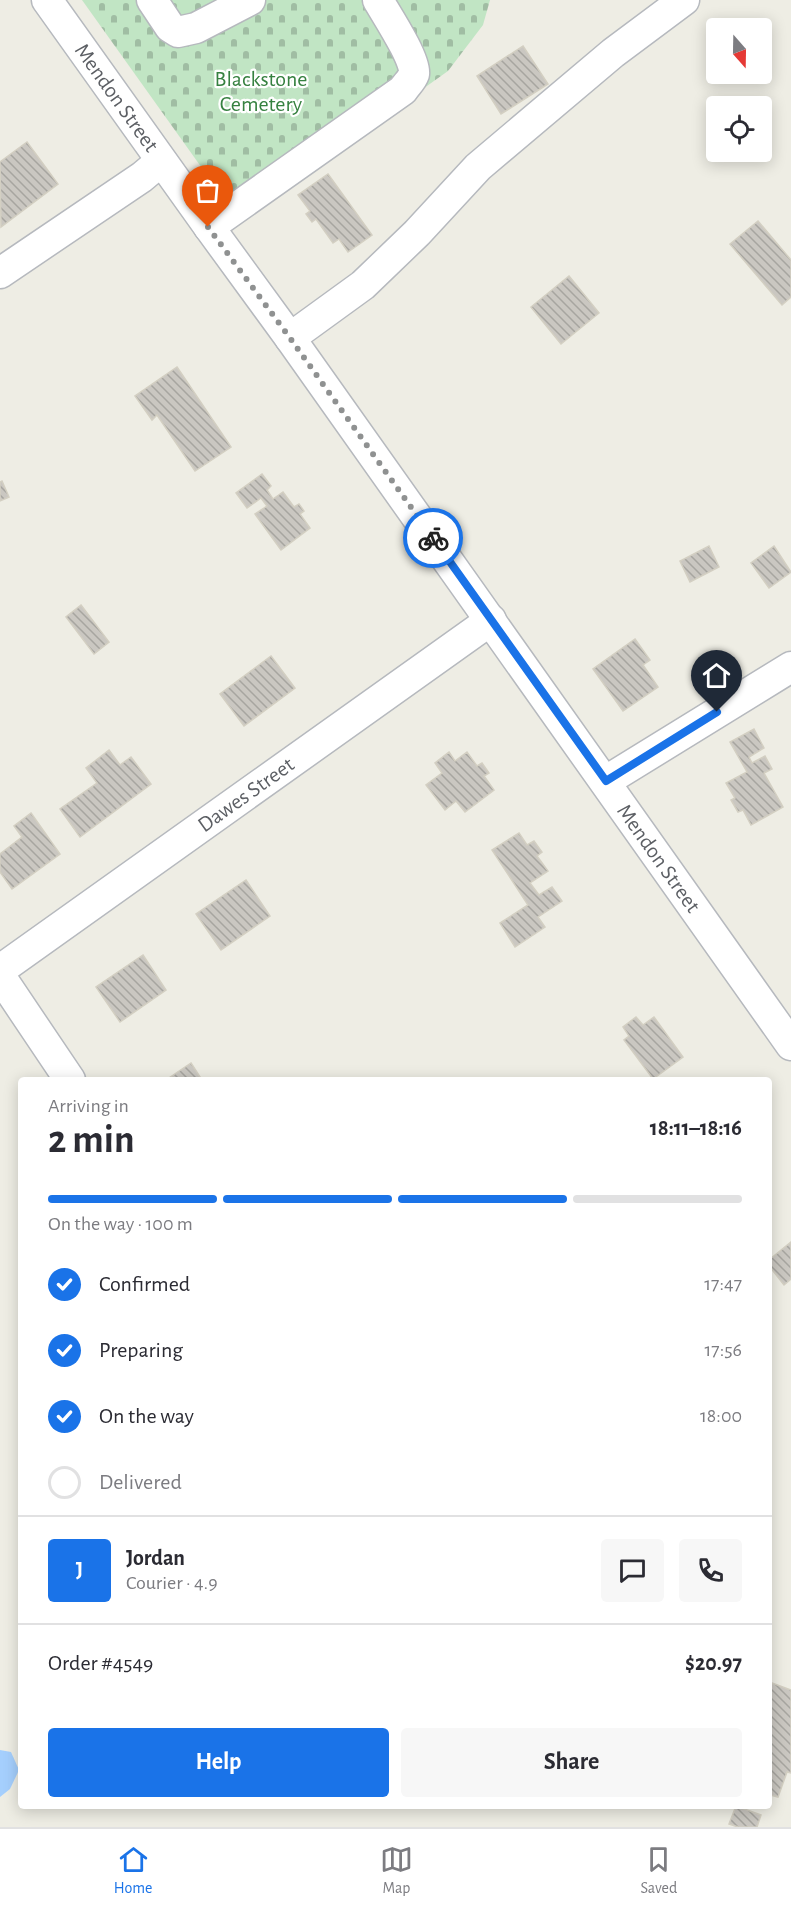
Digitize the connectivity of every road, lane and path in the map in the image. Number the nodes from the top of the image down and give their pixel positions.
1 (47, 0) edge
2 (152, 0) edge
3 (250, 0) edge
4 (378, 0) edge
5 (684, 0) edge
6 (161, 161) junction
7 (208, 227) junction
8 (0, 273) edge
9 (290, 338) junction
10 (491, 620) junction
11 (791, 667) edge
12 (606, 781) junction
13 (0, 970) edge
14 (0, 976) edge
15 (791, 1045) edge
16 (68, 1077) edge

1 - 6 street, Mendon Street
2 - 3 street
4 - 7 street
5 - 9 street
6 - 7 street, Mendon Street
6 - 8 street
7 - 9 street, Mendon Street
9 - 10 street, Mendon Street
10 - 12 street, Mendon Street
10 - 13 street, Dawes Street
11 - 12 street
12 - 15 street, Mendon Street
14 - 16 street

